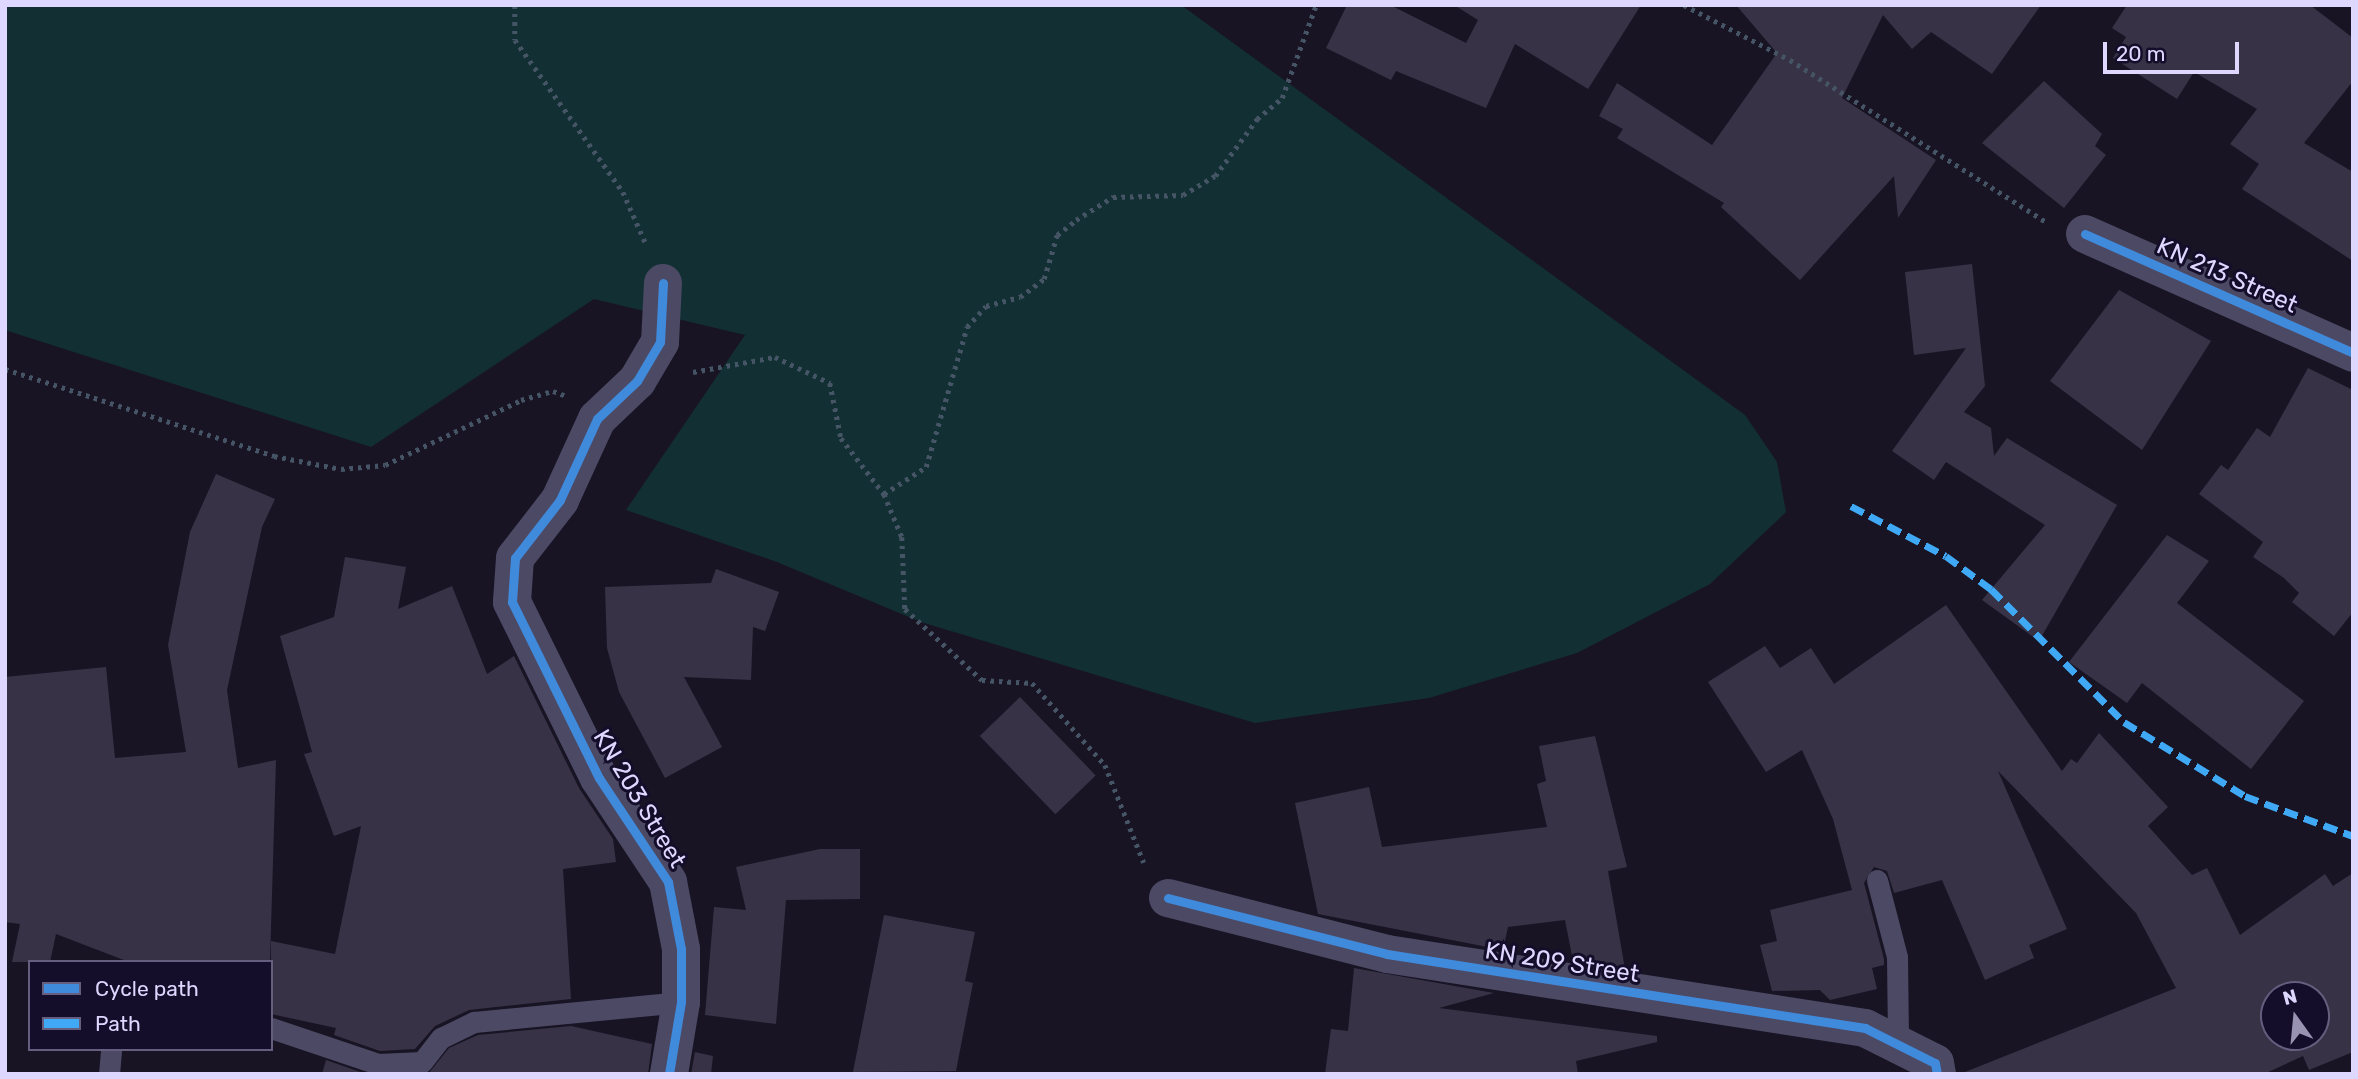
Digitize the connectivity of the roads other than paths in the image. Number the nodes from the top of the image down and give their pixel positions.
1 (2085, 234) road end
2 (663, 283) road end
3 (2353, 352) edge
4 (1877, 880) dead end
5 (1168, 898) road end
6 (681, 1002) junction
7 (273, 1029) edge
8 (1898, 1041) junction
9 (111, 1051) edge
10 (109, 1074) edge
11 (669, 1074) edge
12 (1937, 1074) edge

1 - 3 street, KN 213 Street
2 - 6 street, KN 203 Street
4 - 8 lane
5 - 8 street, KN 209 Street
6 - 7 lane
6 - 11 street, KN 203 Street
8 - 12 street, KN 209 Street
9 - 10 lane

